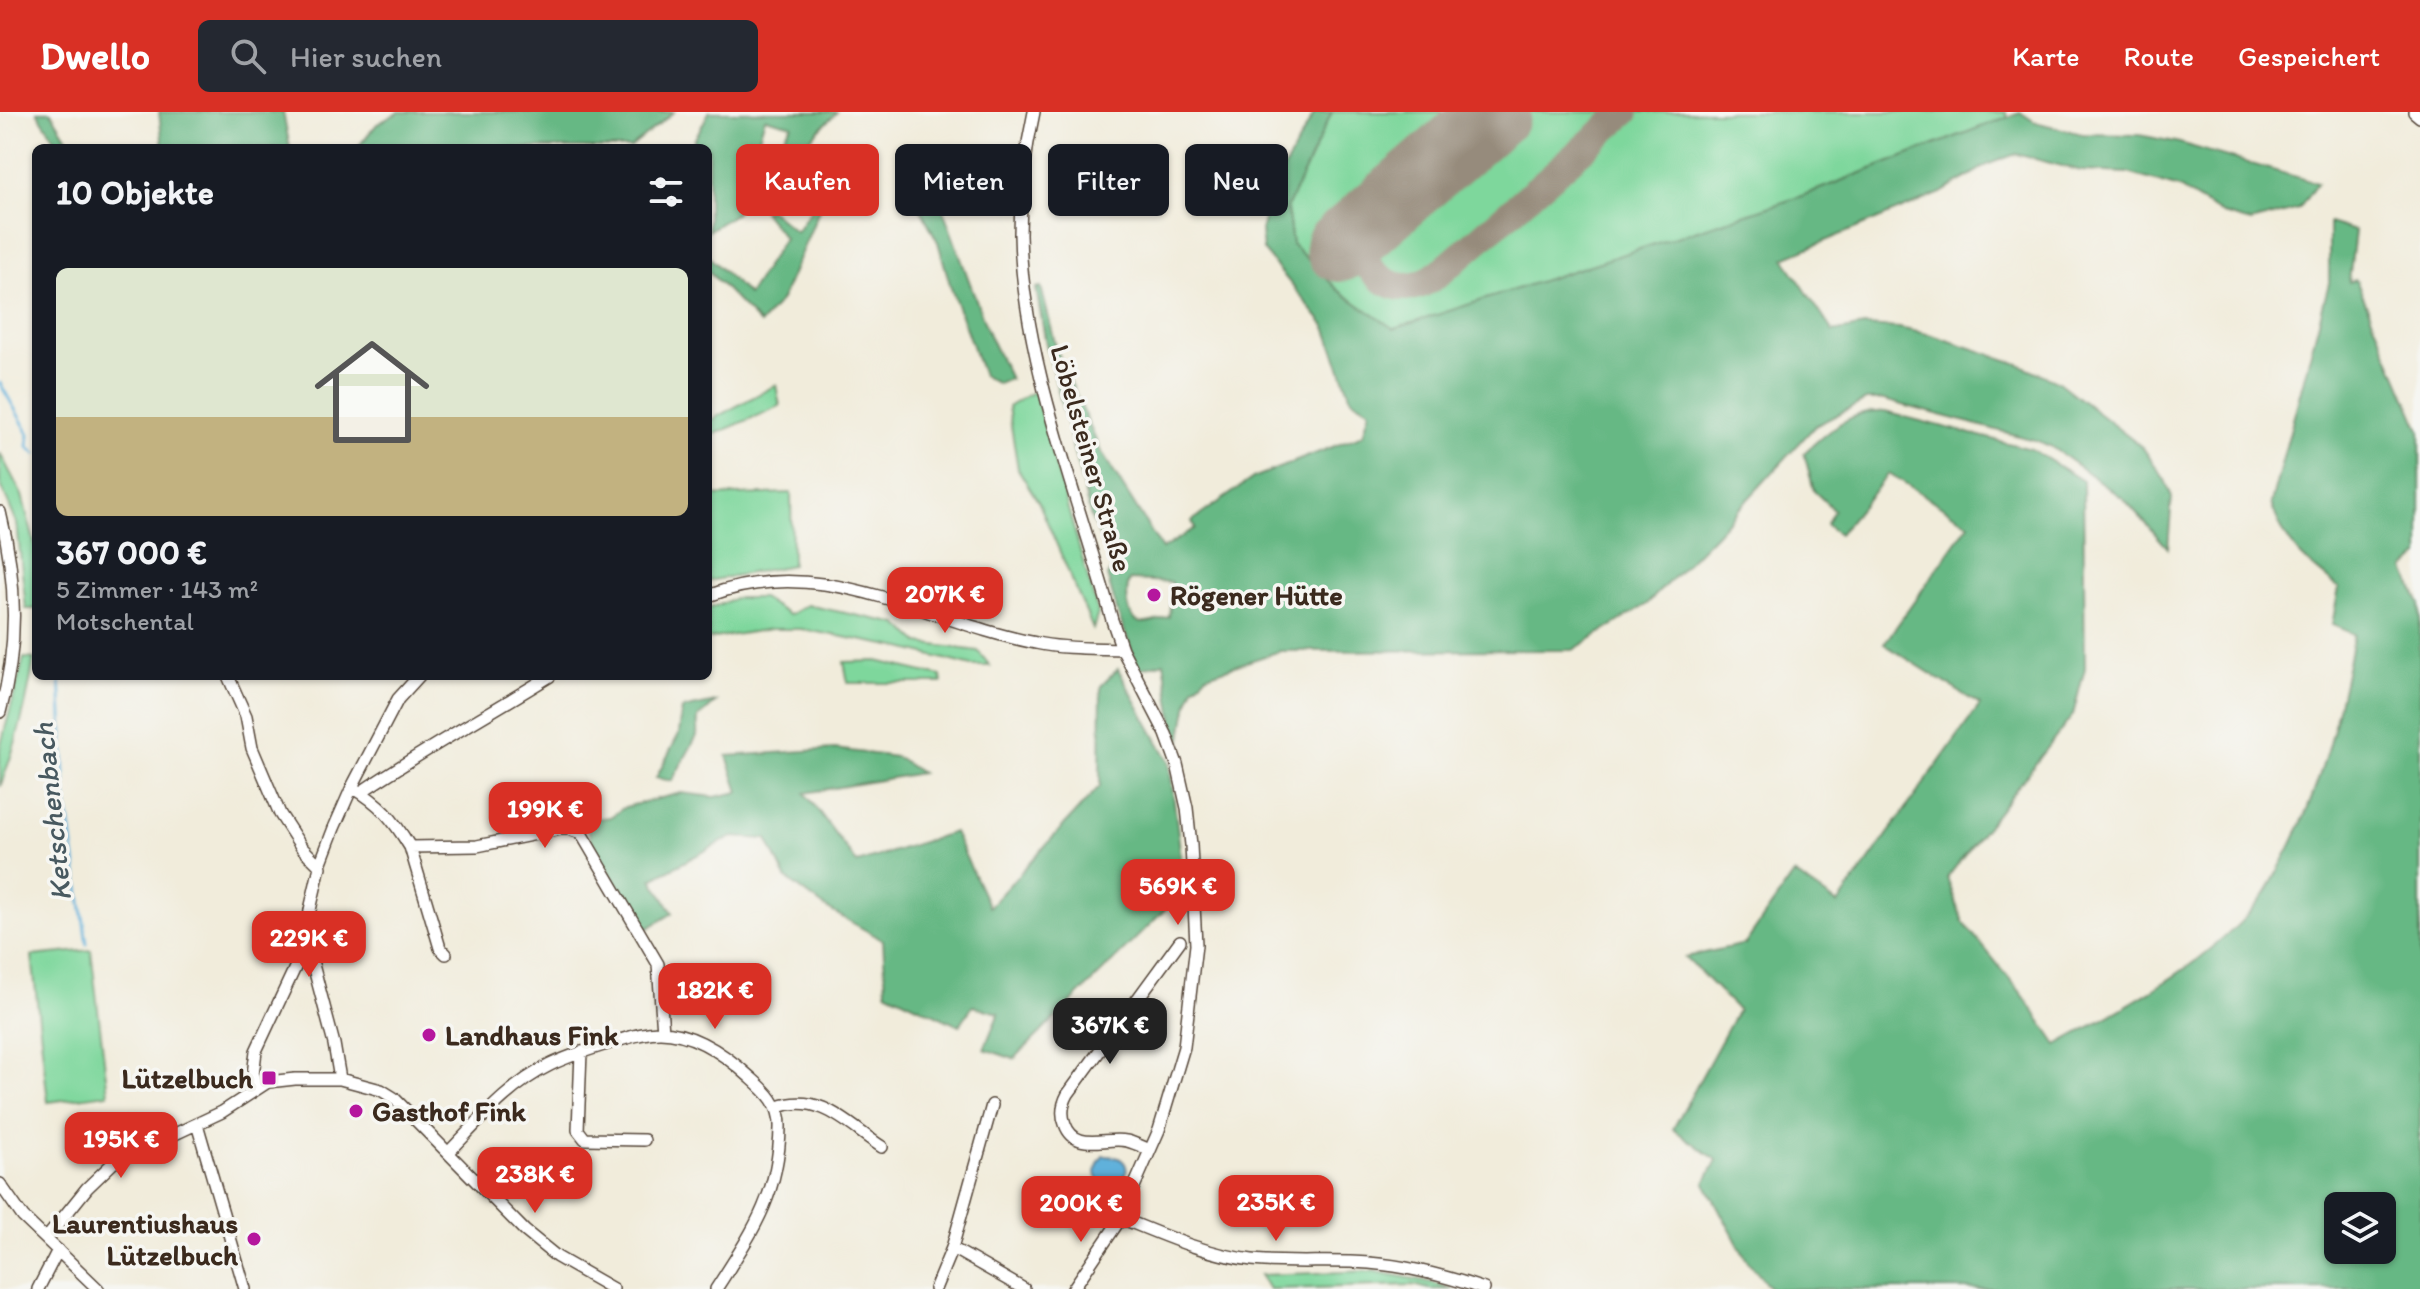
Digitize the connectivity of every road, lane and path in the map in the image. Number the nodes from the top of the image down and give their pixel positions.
1 (1034, 112) edge
2 (2414, 112) edge
3 (2420, 117) edge
4 (0, 512) edge
5 (712, 595) edge
6 (1122, 649) junction
7 (230, 680) edge
8 (415, 680) edge
9 (543, 680) edge
10 (0, 712) edge
11 (356, 790) junction
12 (410, 847) junction
13 (321, 867) junction
14 (1180, 941) dead end
15 (307, 942) junction
16 (446, 954) dead end
17 (663, 1032) junction
18 (581, 1052) junction
19 (340, 1079) junction
20 (257, 1088) junction
21 (992, 1105) dead end
22 (778, 1107) junction
23 (197, 1124) junction
24 (644, 1140) dead end
25 (882, 1147) dead end
26 (1150, 1150) junction
27 (449, 1152) junction
28 (2, 1192) edge
29 (1119, 1221) junction
30 (46, 1239) junction
31 (952, 1248) junction
32 (58, 1250) junction
33 (38, 1289) edge
34 (98, 1289) edge
35 (245, 1289) edge
36 (613, 1289) edge
37 (716, 1289) edge
38 (935, 1289) edge
39 (1024, 1289) edge
40 (1073, 1289) edge
41 (1484, 1289) edge

1 - 6 street, Löbelsteiner Straße
2 - 3 street
4 - 10 street
5 - 6 street
6 - 26 street, Löbelsteiner Straße
7 - 13 street
8 - 11 street
9 - 11 street
11 - 12 street
11 - 13 street
12 - 16 street
12 - 17 street
13 - 15 street
14 - 26 street
15 - 19 street
15 - 20 street
17 - 18 street
17 - 22 street
18 - 24 street
18 - 27 street
19 - 20 street
19 - 27 street
20 - 23 street
21 - 31 street
22 - 25 street
22 - 37 street
23 - 30 street
23 - 35 street
26 - 29 street, Löbelsteiner Straße
27 - 36 street
28 - 30 street
29 - 40 street, Löbelsteiner Straße
29 - 41 street
30 - 32 street
31 - 38 street
31 - 39 street
32 - 33 street
32 - 34 street

